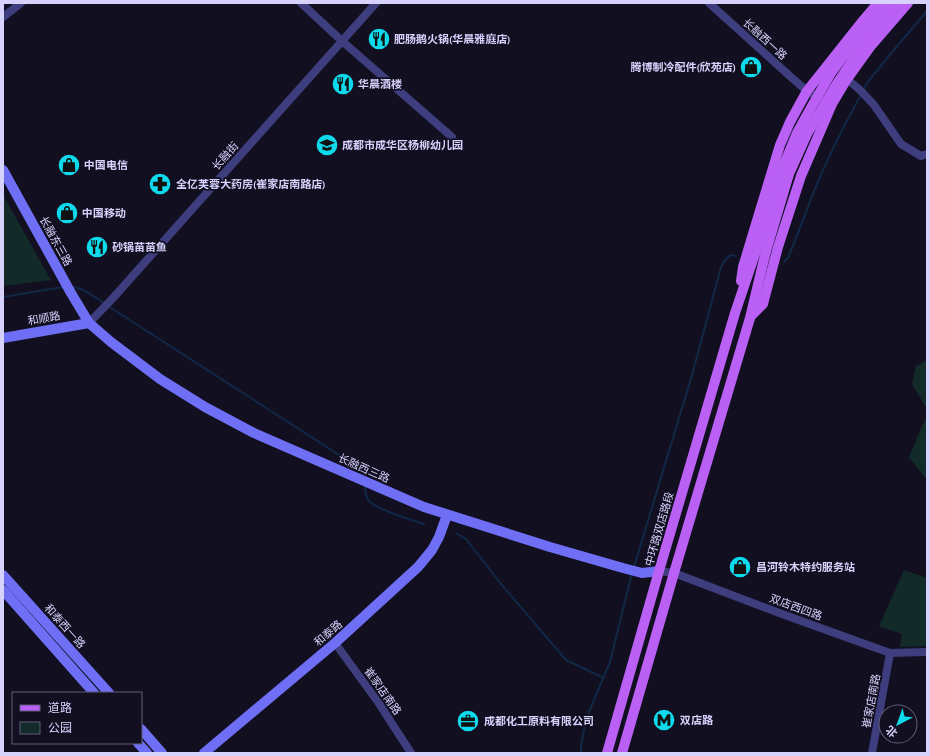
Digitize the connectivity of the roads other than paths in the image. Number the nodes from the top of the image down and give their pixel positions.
1 (21, 3) edge
2 (300, 3) edge
3 (376, 3) edge
4 (709, 3) edge
5 (878, 3) edge
6 (887, 3) edge
7 (899, 3) edge
8 (908, 3) edge
9 (3, 17) edge
10 (342, 40) junction
11 (847, 79) junction
12 (807, 91) junction
13 (832, 104) junction
14 (452, 137) dead end
15 (927, 154) edge
16 (3, 170) edge
17 (762, 249) junction
18 (735, 312) junction
19 (750, 318) junction
20 (89, 323) junction
21 (3, 338) edge
22 (447, 515) junction
23 (659, 571) junction
24 (674, 573) junction
25 (3, 575) edge
26 (3, 590) edge
27 (335, 643) junction
28 (927, 652) edge
29 (890, 653) junction
30 (93, 692) edge
31 (108, 692) edge
32 (142, 730) edge
33 (139, 744) edge
34 (147, 753) edge
35 (162, 753) edge
36 (204, 753) edge
37 (411, 753) edge
38 (607, 753) edge
39 (622, 753) edge
40 (872, 753) edge

1 - 9 street
2 - 10 street
3 - 10 street, 长融街
4 - 12 street, 长融西一路
5 - 12 main road
6 - 17 main road, bridge
7 - 17 main road, bridge
8 - 11 main road
10 - 14 street
10 - 20 street, 长融街
11 - 13 main road
11 - 15 street
12 - 13 street, 长融西一路
12 - 18 main road
13 - 19 main road
16 - 20 street, 长融东三路
17 - 18 main road
17 - 19 main road
18 - 23 main road, 中环路双店路段
19 - 24 main road
20 - 21 street, 和顺路
20 - 22 street, 长融西三路
22 - 23 street, 长融西三路
22 - 27 street, 和泰路
23 - 24 street, 双店西四路
23 - 38 main road, 中环路双店路段
24 - 29 street, 双店西四路
24 - 39 main road
25 - 31 street, 和泰西一路
26 - 30 street
27 - 36 street, 和泰路
27 - 37 street, 崔家店南路
28 - 29 street, 双店西四路
29 - 40 street, 崔家店南路
32 - 35 street
33 - 34 street

